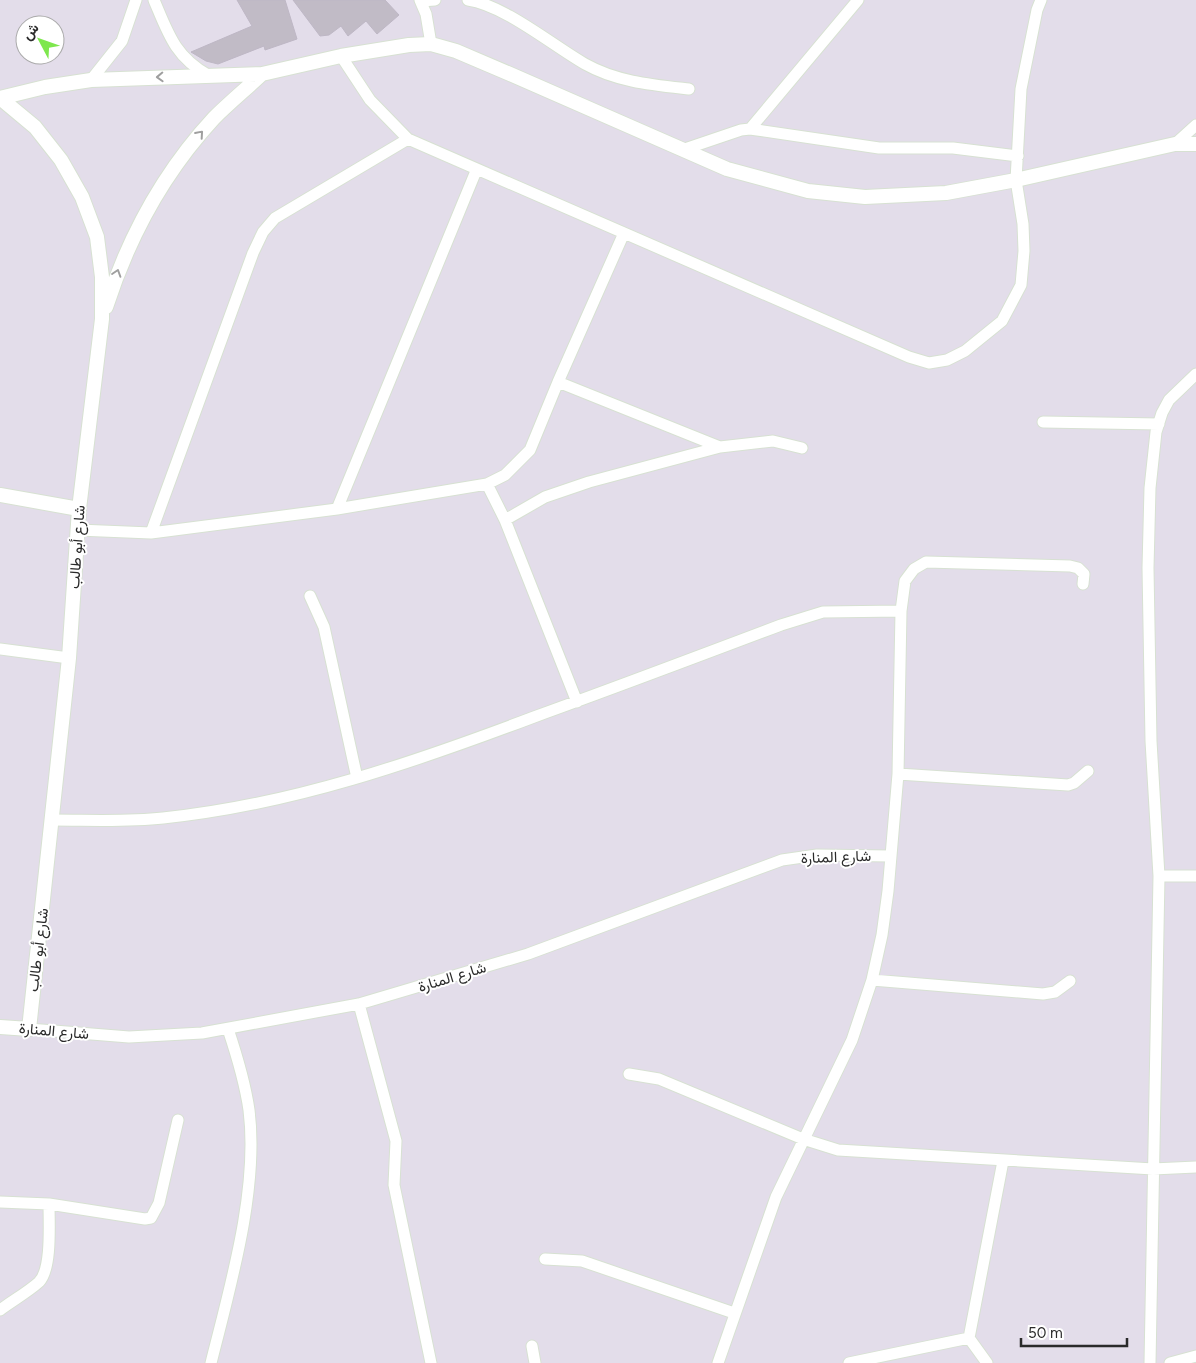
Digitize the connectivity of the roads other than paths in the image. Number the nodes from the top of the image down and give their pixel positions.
1 (136, 0) edge
2 (154, 0) edge
3 (435, 0) edge
4 (468, 0) edge
5 (858, 0) edge
6 (1042, 0) edge
7 (421, 1) edge
8 (431, 44) junction
9 (340, 56) junction
10 (262, 74) junction
11 (208, 75) junction
12 (91, 80) junction
13 (689, 88) dead end
14 (0, 98) edge
15 (1196, 125) edge
16 (750, 129) junction
17 (408, 139) junction
18 (1175, 144) junction
19 (1196, 144) edge
20 (682, 150) junction
21 (1018, 156) junction
22 (476, 171) junction
23 (1016, 180) junction
24 (624, 234) junction
25 (102, 319) junction
26 (1196, 374) edge
27 (558, 382) junction
28 (1043, 422) dead end
29 (1159, 424) junction
30 (720, 447) junction
31 (802, 448) dead end
32 (487, 484) junction
33 (0, 494) edge
34 (79, 509) junction
35 (337, 509) junction
36 (505, 520) junction
37 (78, 530) junction
38 (151, 533) junction
39 (1083, 584) dead end
40 (310, 596) dead end
41 (900, 611) junction
42 (0, 649) edge
43 (70, 658) junction
44 (577, 702) junction
45 (1088, 771) dead end
46 (898, 774) junction
47 (357, 778) junction
48 (53, 820) junction
49 (890, 856) junction
50 (1159, 876) junction
51 (1196, 876) edge
52 (872, 980) junction
53 (1070, 980) dead end
54 (359, 1004) junction
55 (0, 1027) edge
56 (29, 1029) junction
57 (228, 1029) junction
58 (629, 1074) dead end
59 (178, 1120) dead end
60 (803, 1139) junction
61 (1003, 1161) junction
62 (1196, 1167) edge
63 (1153, 1169) junction
64 (0, 1202) edge
65 (49, 1204) junction
66 (545, 1259) dead end
67 (0, 1310) edge
68 (734, 1314) junction
69 (969, 1338) junction
70 (532, 1346) dead end
71 (1196, 1356) edge
72 (211, 1363) edge
73 (431, 1363) edge
74 (535, 1363) edge
75 (718, 1363) edge
76 (849, 1363) edge
77 (987, 1363) edge
78 (1150, 1363) edge
79 (1170, 1363) edge

1 - 12 street
2 - 11 street
3 - 7 street
4 - 13 street
5 - 16 street
6 - 21 street
7 - 8 street
8 - 9 street
8 - 20 street
9 - 10 street
9 - 17 street
10 - 11 street
25 -> 10 street
11 -> 12 street
12 - 14 street
14 - 25 street, شارع أبو طالب
15 - 18 street
16 - 20 street
16 - 21 street
17 - 22 street
17 - 38 street
18 - 19 street
18 - 23 street
20 - 23 street
21 - 23 street
22 - 24 street
22 - 35 street
23 - 24 street
24 - 27 street
25 - 34 street, شارع أبو طالب
26 - 29 street
27 - 30 street
27 - 32 street
28 - 29 street
29 - 50 street
30 - 31 street
30 - 36 street
32 - 35 street
32 - 36 street
33 - 34 street
34 - 37 street, شارع أبو طالب
35 - 38 street
36 - 44 street
37 - 38 street
37 - 43 street, شارع أبو طالب
39 - 41 street
40 - 47 street
41 - 44 street
41 - 46 street
42 - 43 street
43 - 48 street, شارع أبو طالب
44 - 47 street
45 - 46 street
46 - 49 street
47 - 48 street
48 - 56 street, شارع أبو طالب
49 - 52 street
49 - 54 street, شارع المنارة
50 - 51 street
50 - 63 street
52 - 53 street
52 - 60 street
54 - 57 street, شارع المنارة
54 - 73 street
55 - 56 street, شارع المنارة
56 - 57 street, شارع المنارة
57 - 72 street
58 - 60 street
59 - 65 street
60 - 61 street
60 - 68 street
61 - 63 street
61 - 69 street
62 - 63 street
63 - 78 street
64 - 65 street
65 - 67 street
66 - 68 street
68 - 75 street
69 - 76 street
69 - 77 street
70 - 74 street
71 - 79 street

